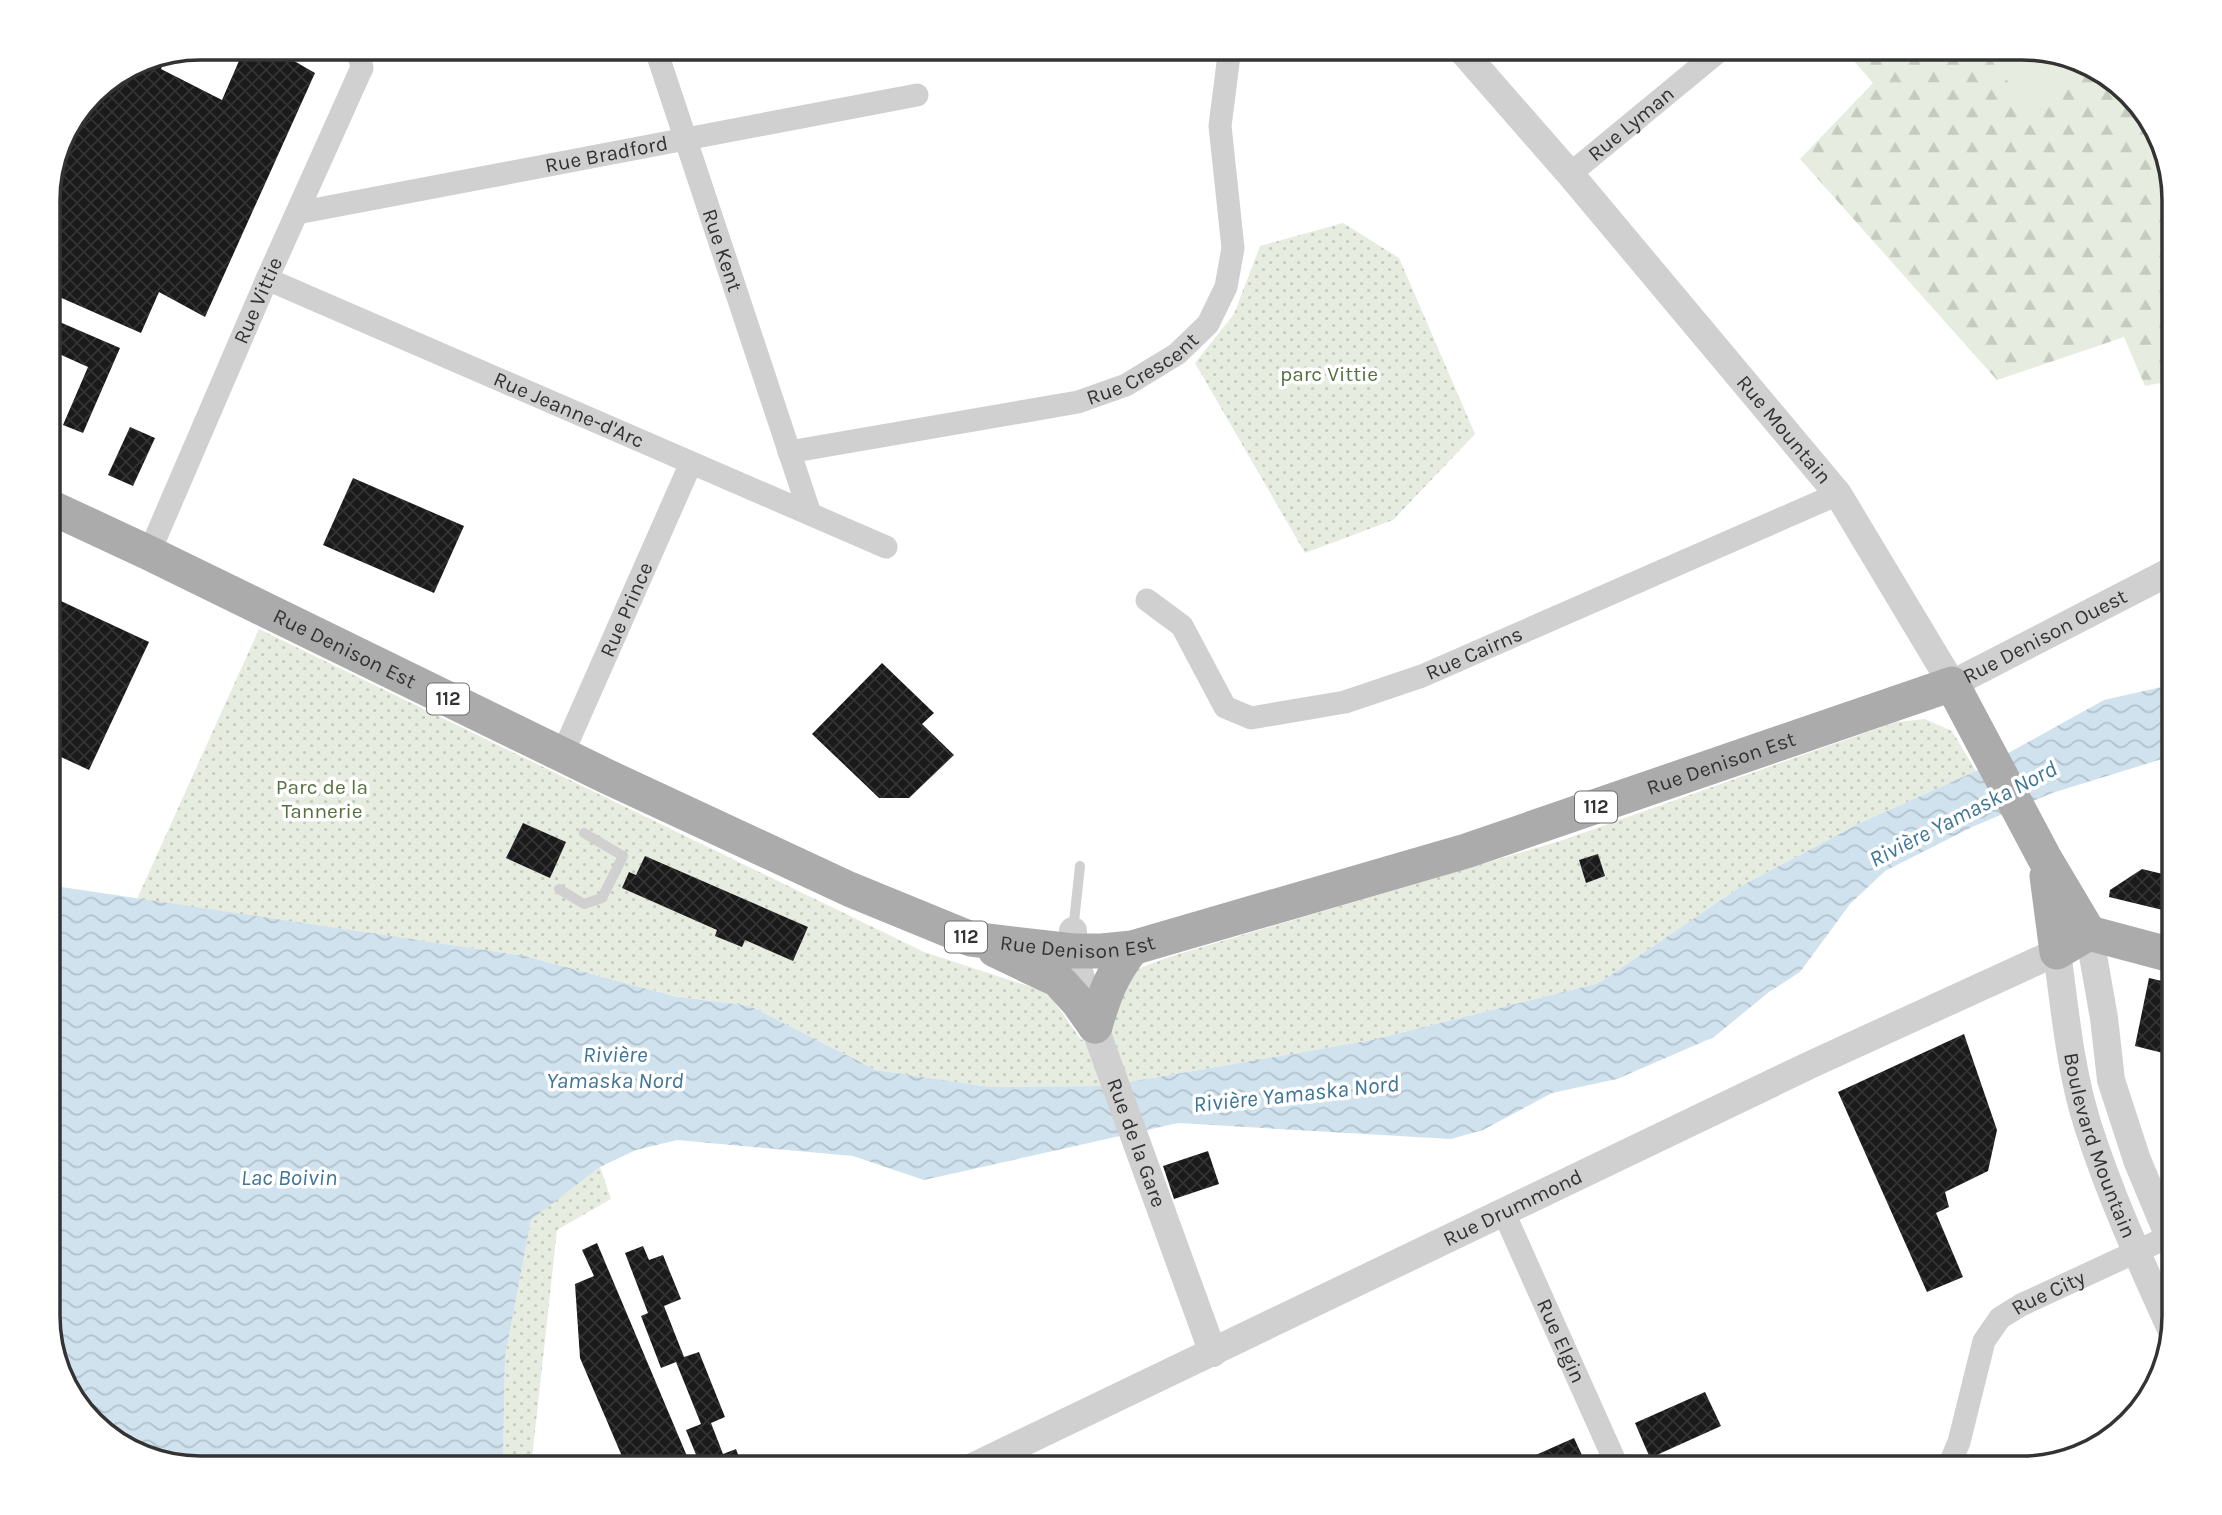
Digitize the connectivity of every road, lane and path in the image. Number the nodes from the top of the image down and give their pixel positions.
1 (360, 60) edge
2 (659, 60) edge
3 (1228, 60) edge
4 (1470, 60) edge
5 (1708, 60) edge
6 (917, 95) dead end
7 (686, 139) junction
8 (1570, 174) junction
9 (297, 213) junction
10 (267, 279) junction
11 (789, 452) junction
12 (691, 463) junction
13 (1838, 494) junction
14 (60, 512) edge
15 (810, 514) junction
16 (886, 547) dead end
17 (149, 553) junction
18 (2162, 576) edge
19 (1147, 600) dead end
20 (1952, 684) junction
21 (562, 755) junction
22 (584, 833) dead end
23 (2045, 859) junction
24 (1080, 866) dead end
25 (559, 889) dead end
26 (867, 895) junction
27 (1235, 916) junction
28 (2089, 933) junction
29 (971, 939) junction
30 (1073, 941) junction
31 (1132, 948) junction
32 (2057, 952) junction
33 (2162, 953) edge
34 (1098, 1034) junction
35 (1504, 1213) junction
36 (2162, 1222) edge
37 (2162, 1246) edge
38 (2136, 1251) junction
39 (2162, 1309) edge
40 (1213, 1353) junction
41 (1023, 1456) edge
42 (1613, 1456) edge
43 (1953, 1456) edge

1 - 9 street, Rue Vittie
2 - 7 street, Rue Kent
3 - 11 street, Rue Crescent
4 - 8 street, Rue Mountain
5 - 8 street, Rue Lyman
6 - 7 street, Rue Bradford
7 - 9 street, Rue Bradford
7 - 11 street, Rue Kent
8 - 13 street, Rue Mountain
9 - 10 street, Rue Vittie
10 - 12 street, Rue Jeanne-d'Arc
10 - 17 street, Rue Vittie
11 - 15 street
12 - 15 street, Rue Jeanne-d'Arc
12 - 21 street, Rue Prince
13 - 19 street, Rue Cairns
13 - 20 street, Rue Mountain
14 - 17 main road, Rue Denison Est / 112
15 - 16 street
17 - 21 main road, Rue Denison Est / 112
18 - 20 street, Rue Denison Ouest
20 - 23 main road, Rue Mountain
20 - 27 main road, Rue Denison Est / 112
21 - 26 main road, Rue Denison Est / 112
22 - 25 lane
23 - 28 main road, Rue Mountain
23 - 32 main road, Rue Mountain
24 - 30 lane
26 - 29 main road, Rue Denison Est / 112
26 - 30 main road
27 - 30 main road
27 - 31 main road, Rue Denison Est / 112
28 - 32 main road
28 - 33 main road
28 - 36 street, Boulevard Mountain
29 - 30 main road, Rue Denison Est / 112
29 - 34 main road
30 - 31 main road, Rue Denison Est / 112
30 - 34 street, Rue de la Gare
31 - 34 main road
32 - 35 street, Rue Drummond
32 - 38 street, Boulevard Mountain
34 - 40 street, Rue de la Gare
35 - 40 street, Rue Drummond
35 - 42 street, Rue Elgin
37 - 38 street, Rue City
38 - 39 street, Boulevard Mountain
38 - 43 street, Rue City
40 - 41 street, Rue Drummond

